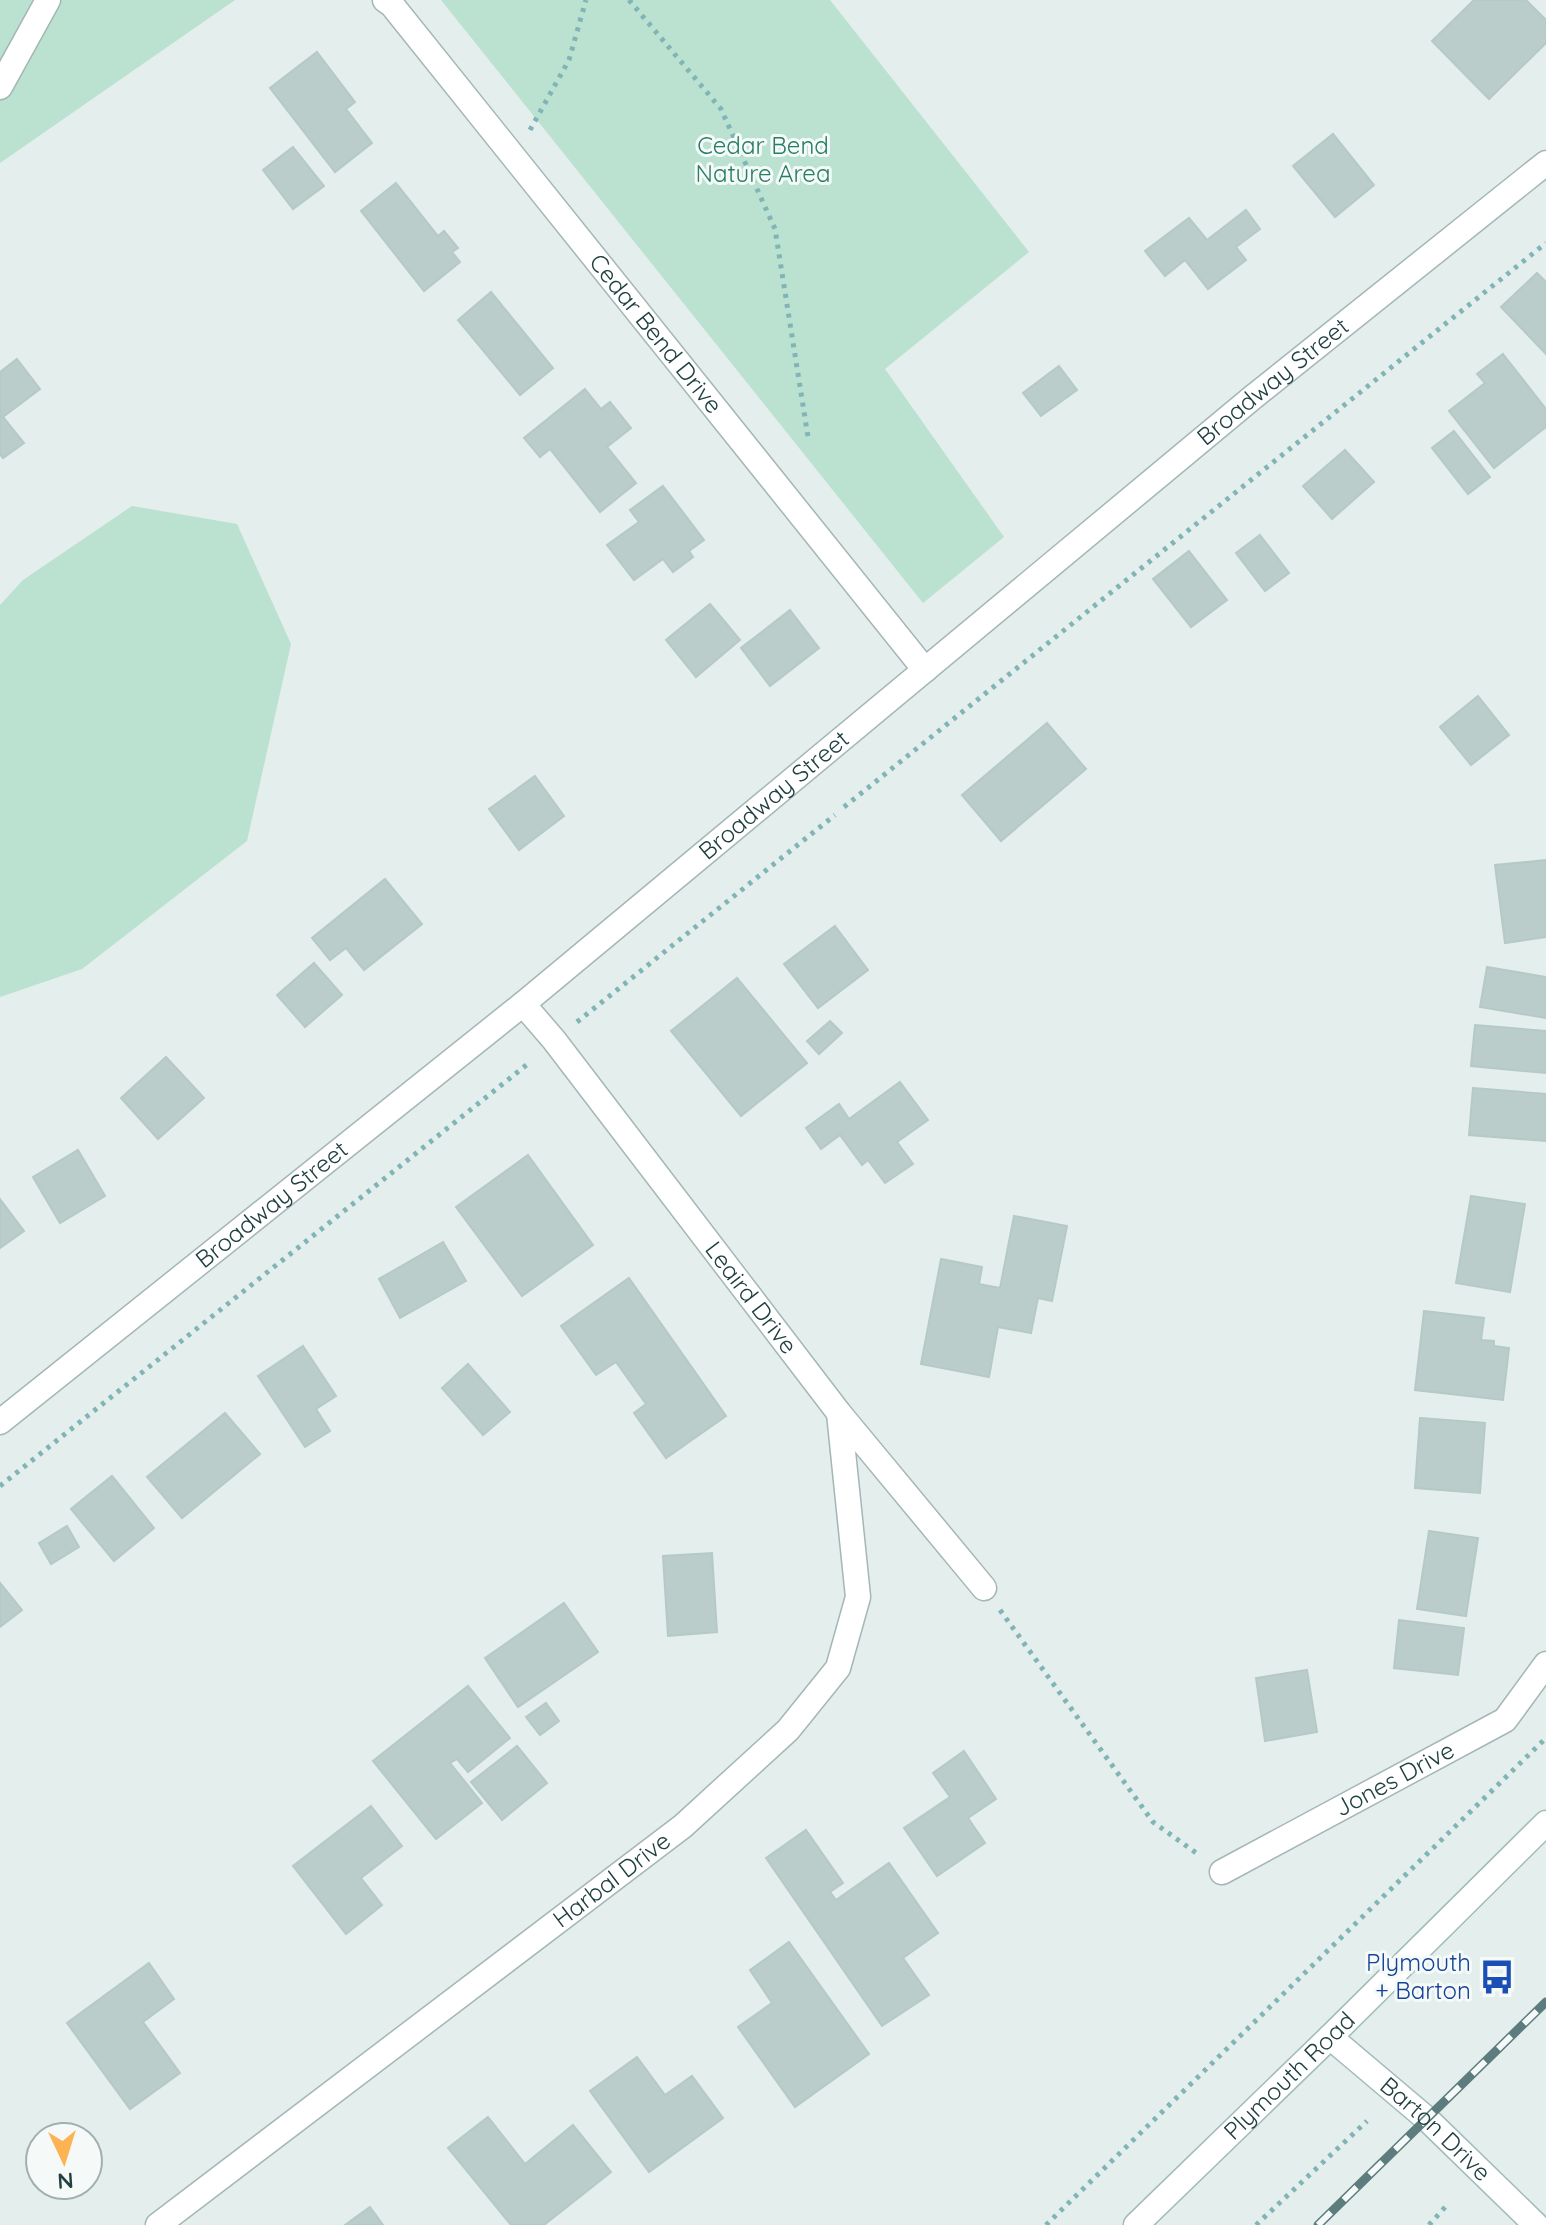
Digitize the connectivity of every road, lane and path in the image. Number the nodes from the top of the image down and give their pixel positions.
1 (48, 0) edge
2 (385, 0) edge
3 (586, 0) edge
4 (629, 0) edge
5 (0, 87) edge
6 (508, 150) junction
7 (1546, 163) edge
8 (1546, 243) edge
9 (808, 437) dead end
10 (925, 670) junction
11 (844, 807) dead end
12 (835, 815) dead end
13 (523, 1004) junction
14 (576, 1023) dead end
15 (529, 1063) dead end
16 (839, 1413) junction
17 (0, 1422) edge
18 (0, 1486) edge
19 (984, 1588) joint
20 (1546, 1664) edge
21 (1546, 1738) edge
22 (1546, 1823) edge
23 (1222, 1872) joint
24 (1330, 2037) junction
25 (1367, 2121) dead end
26 (1447, 2205) dead end
27 (158, 2225) edge
28 (1046, 2225) edge
29 (1136, 2225) edge
30 (1256, 2225) edge
31 (1429, 2225) edge
32 (1536, 2225) edge

1 - 5 street
2 - 6 street, Cedar Bend Drive
3 - 6 path
4 - 9 path
6 - 10 street, Cedar Bend Drive
7 - 10 street, Broadway Street
8 - 11 path
10 - 13 street, Broadway Street
12 - 14 path
13 - 16 street, Leaird Drive
13 - 17 street, Broadway Street
15 - 18 path
16 - 19 street, Leaird Drive
16 - 27 street, Harbal Drive
19 - 23 path
20 - 23 street, Jones Drive
21 - 28 path
22 - 24 street, Plymouth Road
24 - 29 street, Plymouth Road
24 - 32 street, Barton Drive
25 - 30 path
26 - 31 path

